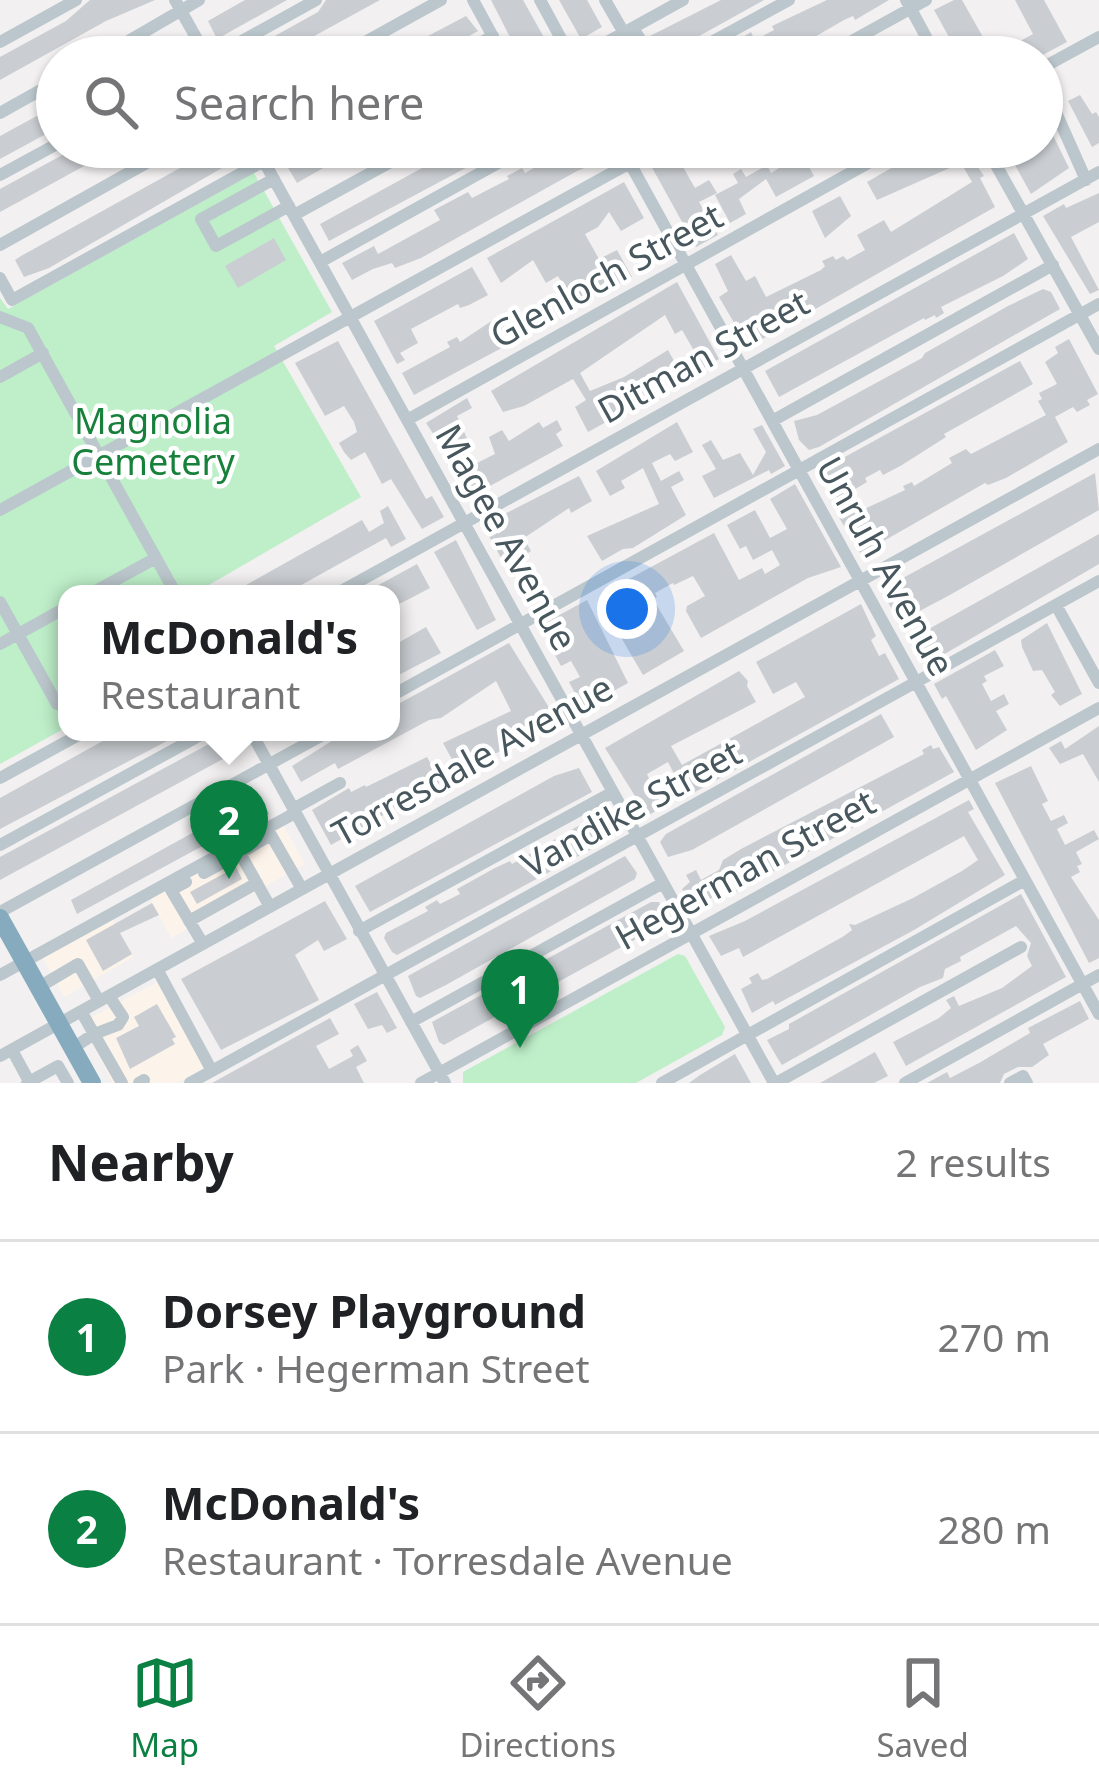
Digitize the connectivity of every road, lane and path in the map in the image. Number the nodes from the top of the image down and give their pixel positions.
1 (76, 0) edge
2 (200, 0) edge
3 (316, 0) edge
4 (441, 0) edge
5 (472, 0) edge
6 (540, 0) edge
7 (605, 0) edge
8 (683, 0) edge
9 (790, 0) edge
10 (926, 0) edge
11 (909, 4) edge
12 (178, 6) edge
13 (628, 30) junction
14 (132, 36) edge
15 (197, 36) edge
16 (249, 36) edge
17 (376, 36) edge
18 (493, 36) edge
19 (563, 36) edge
20 (616, 36) edge
21 (633, 36) edge
22 (723, 36) edge
23 (857, 36) edge
24 (926, 36) edge
25 (1099, 37) edge
26 (0, 41) edge
27 (1063, 57) edge
28 (36, 93) edge
29 (0, 113) edge
30 (1063, 124) edge
31 (36, 155) edge
32 (138, 168) edge
33 (251, 168) edge
34 (268, 168) edge
35 (377, 168) edge
36 (489, 168) edge
37 (623, 168) edge
38 (632, 168) edge
39 (859, 168) edge
40 (998, 168) edge
41 (0, 175) edge
42 (1092, 176) edge
43 (274, 179) junction
44 (292, 211) junction
45 (1024, 214) junction
46 (0, 245) edge
47 (320, 262) junction
48 (686, 264) junction
49 (1053, 265) junction
50 (0, 278) edge
51 (1099, 304) edge
52 (1080, 315) junction
53 (0, 317) edge
54 (351, 318) junction
55 (1099, 349) edge
56 (43, 353) junction
57 (743, 368) junction
58 (0, 377) edge
59 (407, 419) junction
60 (772, 421) junction
61 (1099, 449) edge
62 (99, 455) junction
63 (798, 470) junction
64 (0, 510) edge
65 (464, 523) junction
66 (156, 557) junction
67 (860, 580) junction
68 (1099, 580) edge
69 (106, 585) edge
70 (171, 585) edge
71 (352, 585) edge
72 (0, 602) edge
73 (1056, 605) junction
74 (58, 612) edge
75 (520, 623) junction
76 (17, 634) junction
77 (0, 644) edge
78 (1099, 683) edge
79 (917, 684) junction
80 (400, 691) edge
81 (57, 704) dead end
82 (1099, 708) edge
83 (580, 734) junction
84 (68, 741) edge
85 (190, 741) edge
86 (255, 741) edge
87 (312, 741) edge
88 (269, 765) junction
89 (0, 778) edge
90 (969, 778) junction
91 (340, 783) dead end
92 (613, 793) junction
93 (294, 811) junction
94 (638, 838) junction
95 (0, 845) edge
96 (240, 853) junction
97 (328, 874) junction
98 (1025, 880) junction
99 (257, 883) junction
100 (663, 883) junction
101 (302, 889) junction
102 (270, 907) junction
103 (0, 915) edge
104 (189, 921) junction
105 (359, 931) junction
106 (691, 933) junction
107 (202, 944) junction
108 (1021, 947) dead end
109 (25, 962) junction
110 (157, 969) junction
111 (0, 975) edge
112 (1099, 976) edge
113 (386, 978) junction
114 (1083, 985) junction
115 (39, 987) junction
116 (104, 998) junction
117 (81, 1011) junction
118 (1099, 1015) edge
119 (411, 1022) junction
120 (59, 1023) junction
121 (98, 1032) junction
122 (748, 1036) junction
123 (73, 1048) junction
124 (6, 1053) edge
125 (113, 1067) junction
126 (212, 1071) junction
127 (442, 1078) edge
128 (91, 1081) edge
129 (29, 1083) edge
130 (68, 1083) edge
131 (122, 1083) edge
132 (190, 1083) edge
133 (421, 1083) edge
134 (662, 1083) edge
135 (775, 1083) edge
136 (905, 1083) edge
137 (1010, 1083) edge
138 (1027, 1083) edge

1 - 26 street
2 - 12 street
3 - 16 street
4 - 17 street
5 - 18 street
6 - 19 street
7 - 13 street
8 - 13 street
9 - 22 street
10 - 11 street
11 - 23 street
11 - 24 street
12 - 14 street
12 - 15 street
13 - 20 street
13 - 21 street
25 - 27 street
28 - 29 street
30 - 42 street
31 - 41 street
32 - 46 street
33 - 50 street
34 - 43 street, Magee Avenue
35 - 44 street
36 - 47 street
37 - 54 street
38 - 48 street, Unruh Avenue
39 - 48 street, Glenloch Street
40 - 45 street
42 - 45 street, Ditman Street
43 - 44 street, Magee Avenue
43 - 44 street
44 - 47 street, Magee Avenue
45 - 49 street
45 - 57 street, Ditman Street
47 - 54 street, Magee Avenue
48 - 57 street, Unruh Avenue
48 - 59 street, Glenloch Street
49 - 52 street
49 - 60 street
51 - 52 street
52 - 55 street
52 - 63 street
53 - 56 street
54 - 59 street, Magee Avenue
54 - 62 street
56 - 58 street
56 - 62 street
57 - 60 street, Unruh Avenue
57 - 65 street, Ditman Street
59 - 65 street, Magee Avenue
60 - 63 street, Unruh Avenue
61 - 67 street, Torresdale Avenue
62 - 64 street
62 - 66 street
63 - 67 street, Unruh Avenue
63 - 75 street
65 - 71 street, Ditman Street
65 - 75 street, Magee Avenue
66 - 69 street
66 - 70 street
67 - 79 street, Unruh Avenue
67 - 83 street, Torresdale Avenue
68 - 73 street, Vandike Street
72 - 76 street
73 - 78 street
73 - 79 street, Vandike Street
74 - 76 street
75 - 80 street
75 - 83 street, Magee Avenue
76 - 77 street
76 - 81 street
79 - 90 street, Unruh Avenue
79 - 94 street, Vandike Street
82 - 90 street, Hegerman Street
83 - 92 street, Magee Avenue
83 - 97 street, Torresdale Avenue
84 - 89 street
85 - 95 street
86 - 88 street
87 - 88 street
88 - 93 street
88 - 103 street
90 - 98 street, Unruh Avenue
90 - 106 street, Hegerman Street
91 - 93 street
92 - 94 street, Magee Avenue
92 - 105 street
93 - 97 street
93 - 109 street
94 - 100 street, Magee Avenue
94 - 113 street, Vandike Street
96 - 99 street
96 - 101 street
96 - 104 street
97 - 101 street, Torresdale Avenue
97 - 105 street
98 - 114 street, Unruh Avenue
98 - 122 street
99 - 102 street
99 - 104 street
100 - 106 street, Magee Avenue
100 - 119 street
101 - 102 street, Torresdale Avenue
102 - 107 street, Torresdale Avenue
103 - 109 highway
104 - 107 street
105 - 113 street
106 - 122 street, Magee Avenue
106 - 127 street, Hegerman Street
107 - 110 street, Torresdale Avenue
108 - 135 street
109 - 111 street
109 - 115 highway
110 - 116 street, Torresdale Avenue
110 - 126 street
112 - 114 street
113 - 119 street
113 - 126 street, Vandike Street
114 - 118 street, Unruh Avenue
114 - 136 street
115 - 116 street
115 - 120 highway
116 - 117 street, Torresdale Avenue
116 - 121 street
117 - 120 street, Torresdale Avenue
117 - 121 street
119 - 127 street
120 - 123 highway
120 - 124 street, Torresdale Avenue
121 - 123 street
121 - 125 street
122 - 134 street
122 - 135 street, Magee Avenue
123 - 128 highway
124 - 129 street
125 - 128 street
125 - 131 street
126 - 132 street, Vandike Street
127 - 133 street, Hegerman Street
129 - 130 street
137 - 138 street

